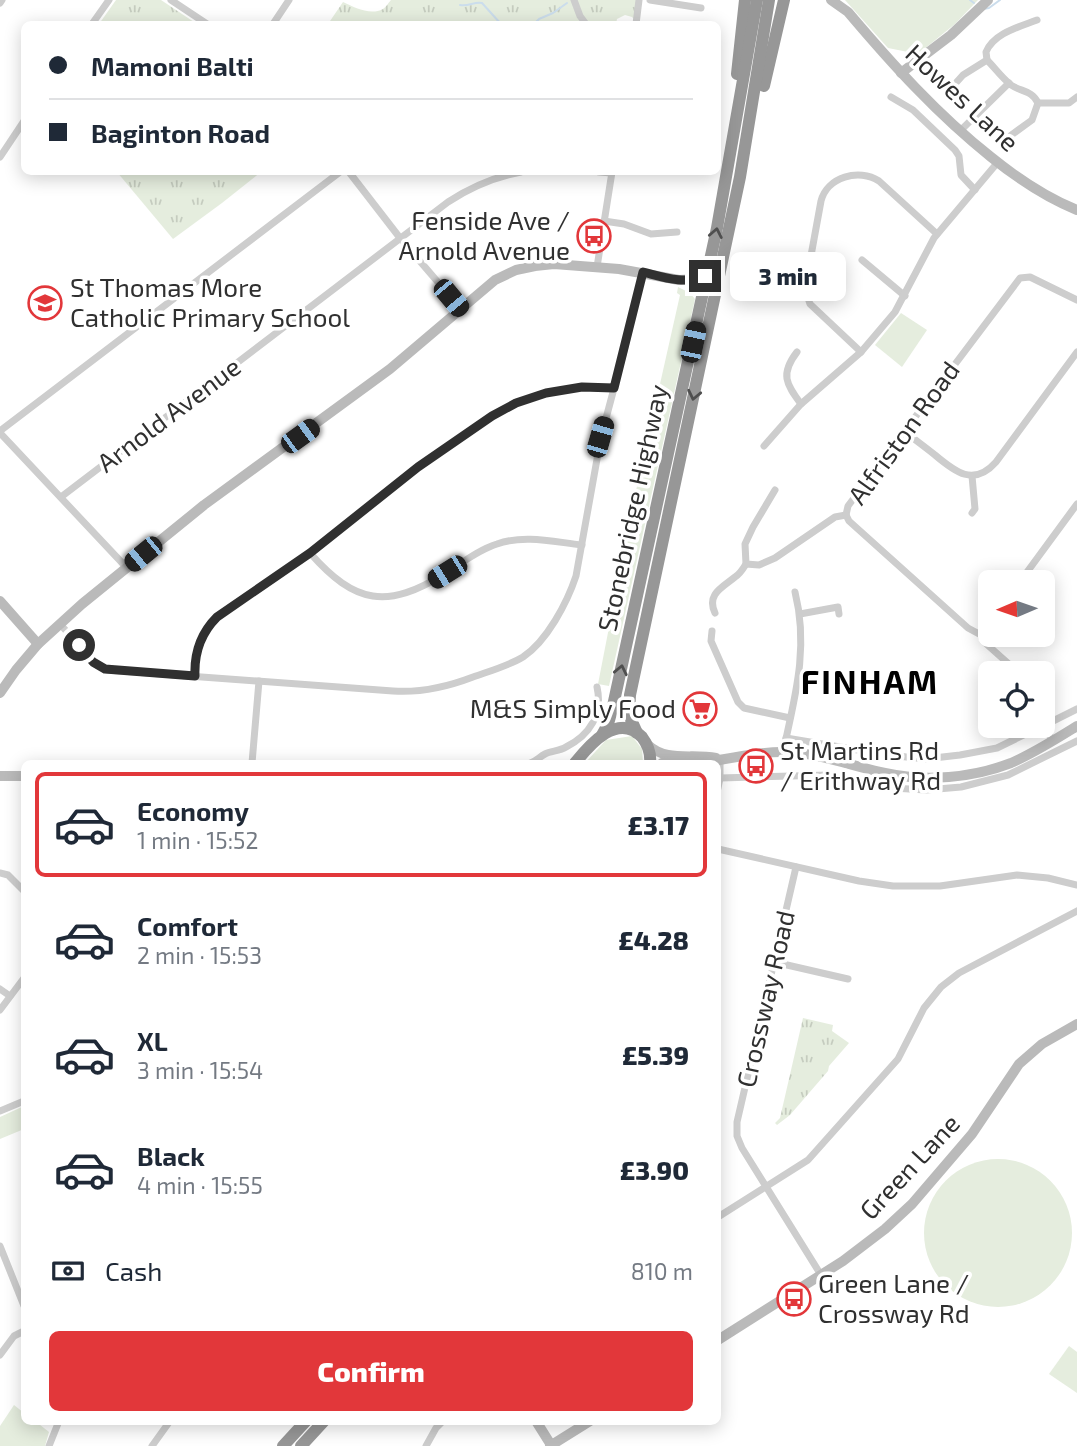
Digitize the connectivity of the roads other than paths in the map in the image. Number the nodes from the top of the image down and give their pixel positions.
1 (109, 0) edge
2 (171, 0) edge
3 (289, 0) edge
4 (639, 0) edge
5 (650, 0) edge
6 (744, 0) edge
7 (757, 0) edge
8 (769, 0) edge
9 (784, 0) edge
10 (793, 0) edge
11 (831, 0) edge
12 (988, 0) edge
13 (574, 2) edge
14 (701, 8) dead end
15 (780, 19) junction
16 (1037, 20) dead end
17 (94, 21) edge
18 (202, 21) edge
19 (275, 21) edge
20 (584, 21) edge
21 (636, 21) edge
22 (987, 60) junction
23 (901, 73) junction
24 (1009, 83) junction
25 (954, 85) dead end
26 (891, 97) dead end
27 (1077, 97) edge
28 (1038, 103) junction
29 (736, 120) junction
30 (21, 125) edge
31 (960, 131) junction
32 (748, 136) junction
33 (1010, 136) dead end
34 (0, 156) edge
35 (998, 162) junction
36 (336, 175) edge
37 (351, 175) edge
38 (507, 175) edge
39 (612, 175) edge
40 (975, 190) junction
41 (1077, 210) edge
42 (604, 222) junction
43 (677, 232) dead end
44 (937, 234) junction
45 (400, 238) junction
46 (862, 260) dead end
47 (597, 267) junction
48 (643, 272) junction
49 (708, 273) junction
50 (679, 280) junction
51 (905, 296) junction
52 (702, 300) junction
53 (1077, 300) edge
54 (461, 309) junction
55 (797, 352) dead end
56 (861, 352) junction
57 (1077, 352) edge
58 (614, 388) junction
59 (801, 404) junction
60 (904, 431) junction
61 (0, 432) edge
62 (764, 446) dead end
63 (972, 476) junction
64 (775, 490) dead end
65 (61, 497) junction
66 (1077, 505) edge
67 (972, 513) dead end
68 (846, 515) junction
69 (582, 545) junction
70 (310, 553) junction
71 (746, 564) junction
72 (126, 567) junction
73 (1029, 570) edge
74 (795, 592) dead end
75 (0, 601) edge
76 (715, 613) dead end
77 (800, 614) junction
78 (839, 614) dead end
79 (60, 624) junction
80 (712, 631) dead end
81 (978, 633) edge
82 (38, 644) junction
83 (992, 648) edge
84 (1006, 661) edge
85 (195, 676) junction
86 (259, 681) junction
87 (597, 687) dead end
88 (0, 693) edge
89 (1077, 709) edge
90 (790, 718) junction
91 (1055, 719) edge
92 (1077, 726) edge
93 (602, 735) junction
94 (641, 738) junction
95 (786, 738) junction
96 (1016, 738) edge
97 (1050, 738) edge
98 (1052, 741) junction
99 (1077, 741) edge
100 (783, 752) junction
101 (545, 759) edge
102 (720, 759) junction
103 (252, 760) edge
104 (578, 760) edge
105 (650, 760) edge
106 (715, 760) edge
107 (0, 776) edge
108 (21, 776) edge
109 (721, 778) edge
110 (721, 850) edge
111 (796, 867) junction
112 (0, 873) edge
113 (1077, 885) edge
114 (21, 888) edge
115 (1077, 911) edge
116 (774, 962) junction
117 (848, 979) dead end
118 (21, 982) edge
119 (0, 989) edge
120 (10, 996) junction
121 (0, 1010) edge
122 (1077, 1024) edge
123 (21, 1102) edge
124 (0, 1111) edge
125 (766, 1187) junction
126 (721, 1215) edge
127 (0, 1246) edge
128 (3, 1262) edge
129 (821, 1275) junction
130 (21, 1300) edge
131 (21, 1332) edge
132 (721, 1338) edge
133 (0, 1355) edge
134 (57, 1425) edge
135 (167, 1425) edge
136 (302, 1425) edge
137 (320, 1425) edge
138 (439, 1425) edge
139 (538, 1425) edge
140 (584, 1425) edge
141 (430, 1444) edge
142 (49, 1446) edge
143 (152, 1446) edge
144 (283, 1446) edge
145 (301, 1446) edge
146 (550, 1446) edge

1 - 17 street
2 - 18 street
3 - 19 street
4 - 21 street
5 - 14 street
6 - 29 highway
7 - 29 highway, Stonebridge Highway
8 - 32 highway, Stonebridge Highway
9 - 15 highway
10 - 15 highway
11 - 23 street, Howes Lane
12 - 23 street
13 - 20 street
15 - 32 highway
16 - 22 street
22 - 24 street
22 - 25 street
23 - 31 street, Howes Lane
24 - 28 street
24 - 31 street
26 - 40 street
27 - 28 street
28 - 33 street
49 -> 29 highway, Stonebridge Highway
30 - 34 street
31 - 35 street, Howes Lane
32 -> 94 highway, Stonebridge Highway
35 - 40 street
35 - 41 street, Howes Lane
36 - 61 street
37 - 45 street
38 - 45 street, Arnold Avenue
39 - 42 street
40 - 44 street
42 - 43 street
42 - 47 street
44 - 51 street
44 - 56 street
45 - 54 street
45 - 65 street, Arnold Avenue
46 - 51 street
47 - 48 street
47 - 54 street
48 - 50 street
48 - 58 street
49 - 50 street
49 - 52 highway, Stonebridge Highway
50 - 52 street
51 - 56 street
93 -> 52 highway, Stonebridge Highway
53 - 60 street, Alfriston Road
54 - 72 street
55 - 59 street
56 - 59 street
57 - 63 street
58 - 69 street
58 - 70 street
59 - 62 street
60 - 63 street
60 - 68 street, Alfriston Road
61 - 65 street
63 - 67 street
64 - 71 street
65 - 72 street
66 - 73 street
68 - 71 street, Alfriston Road
68 - 81 street
69 - 70 street
69 - 86 street
70 - 85 street
71 - 76 street
72 - 79 street
74 - 77 street
75 - 82 street
77 - 78 street
77 - 90 street
79 - 82 street
79 - 85 street
80 - 90 street
82 - 88 street
83 - 84 street
85 - 86 street
86 - 103 street
87 - 101 street
89 - 91 street
90 - 95 street
92 - 98 street
93 - 94 highway
93 - 104 highway
94 - 102 street
94 - 105 highway, Stonebridge Highway
95 - 96 street
95 - 100 street
97 - 98 street
98 - 100 street
99 - 109 street
100 - 102 street
102 - 106 street
107 - 108 street
110 - 111 street
111 - 113 street
111 - 116 street, Crossway Road
112 - 114 street
115 - 125 street
116 - 117 street
116 - 125 street, Crossway Road
118 - 120 street
119 - 120 street
120 - 121 street
122 - 129 street, Green Lane
123 - 124 street
125 - 126 street
125 - 129 street, Crossway Road
127 - 128 street
128 - 130 street
129 - 132 street, Green Lane
131 - 133 street
134 - 142 street
135 - 143 street
136 - 144 highway
137 - 145 highway
138 - 141 street
139 - 146 street
140 - 146 street

